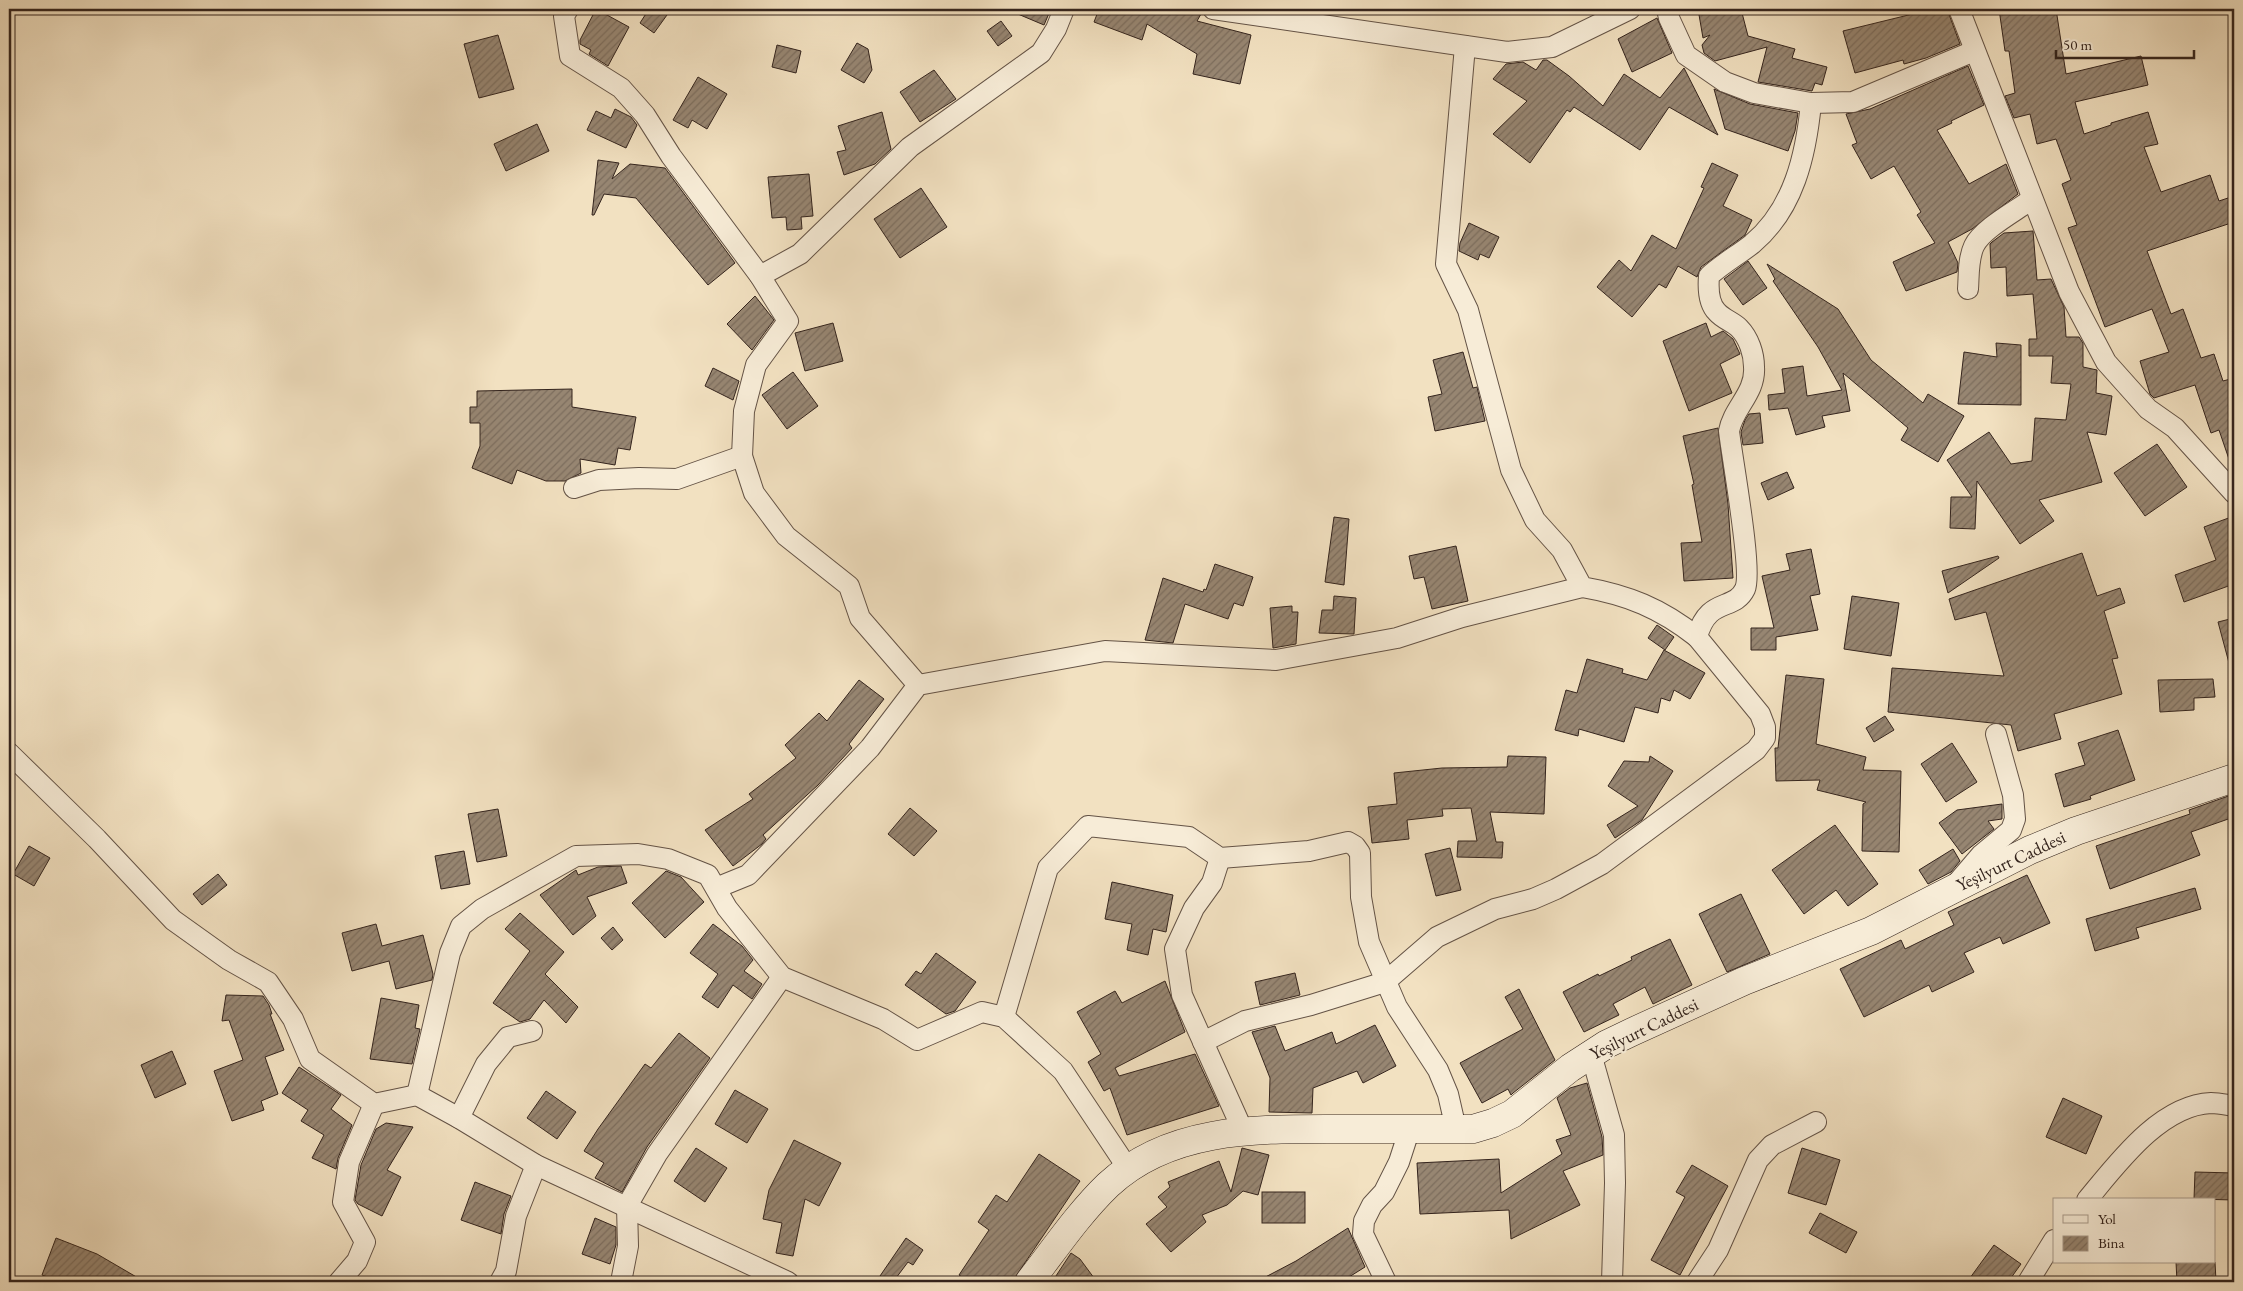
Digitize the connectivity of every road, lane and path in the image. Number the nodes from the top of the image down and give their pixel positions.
1 (568, 9) edge
2 (1064, 9) edge
3 (1214, 9) edge
4 (1630, 9) edge
5 (1667, 9) edge
6 (1959, 9) edge
7 (1465, 46) junction
8 (1974, 51) junction
9 (1811, 103) junction
10 (2032, 199) junction
11 (760, 276) junction
12 (1968, 289) dead end
13 (742, 456) junction
14 (574, 488) dead end
15 (2234, 493) edge
16 (1582, 586) junction
17 (1696, 637) junction
18 (918, 685) junction
19 (1996, 734) dead end
20 (9, 753) edge
21 (2234, 778) edge
22 (1220, 858) junction
23 (716, 888) junction
24 (1952, 889) junction
25 (782, 977) junction
26 (1385, 982) junction
27 (1004, 1017) junction
28 (532, 1031) dead end
29 (1203, 1042) junction
30 (1591, 1054) junction
31 (417, 1095) junction
32 (374, 1104) junction
33 (2234, 1106) edge
34 (460, 1118) junction
35 (1816, 1122) dead end
36 (1410, 1128) junction
37 (1456, 1129) junction
38 (1243, 1131) junction
39 (536, 1164) junction
40 (1129, 1170) junction
41 (2089, 1198) edge
42 (627, 1206) junction
43 (2053, 1242) edge
44 (339, 1282) edge
45 (500, 1282) edge
46 (621, 1282) edge
47 (788, 1282) edge
48 (1029, 1282) edge
49 (1386, 1282) edge
50 (1612, 1282) edge
51 (1697, 1282) edge
52 (2028, 1282) edge

1 - 11 street
2 - 11 street
3 - 7 street
4 - 7 street
5 - 9 street
6 - 8 street
7 - 16 street
8 - 9 street
8 - 10 street
9 - 17 street
10 - 12 street
10 - 15 street
11 - 13 street
13 - 14 street
13 - 18 street
16 - 17 street
16 - 18 street
17 - 26 street
18 - 23 street
19 - 24 street
20 - 32 street
21 - 24 main road, Yeşilyurt Caddesi
22 - 26 street
22 - 27 street
22 - 29 street
23 - 25 street
23 - 31 street
24 - 30 main road, Yeşilyurt Caddesi
25 - 27 street
25 - 42 street
26 - 29 street
26 - 37 street
27 - 40 street
28 - 34 street
29 - 38 street
30 - 37 main road, Yeşilyurt Caddesi
30 - 50 street
31 - 32 street
31 - 34 street
32 - 44 street
33 - 41 street
34 - 39 street
35 - 51 street
36 - 37 main road, Yeşilyurt Caddesi
36 - 38 main road, Yeşilyurt Caddesi
36 - 49 street
38 - 40 main road, Yeşilyurt Caddesi
39 - 42 street
39 - 45 street
40 - 48 main road, Yeşilyurt Caddesi
42 - 46 street
42 - 47 street
43 - 52 street

